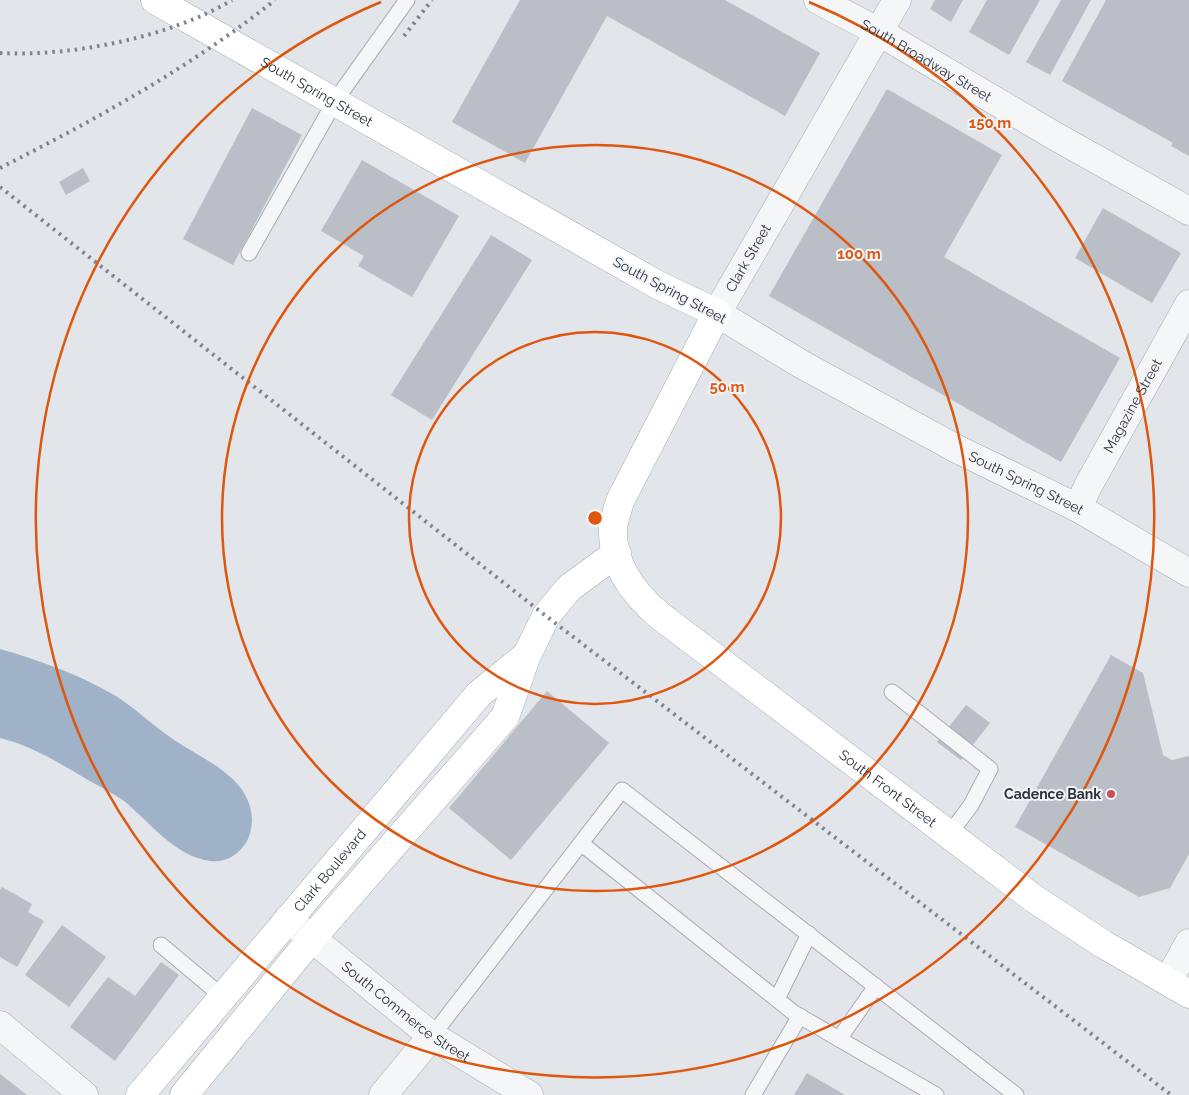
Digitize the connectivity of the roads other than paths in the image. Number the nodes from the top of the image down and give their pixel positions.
1 (155, 0) edge
2 (407, 0) edge
3 (818, 0) edge
4 (897, 0) edge
5 (879, 32) junction
6 (335, 101) junction
7 (1189, 211) edge
8 (249, 253) dead end
9 (1189, 304) edge
10 (717, 313) junction
11 (1078, 508) junction
12 (616, 553) junction
13 (1189, 573) edge
14 (527, 655) junction
15 (892, 692) dead end
16 (948, 836) junction
17 (582, 844) junction
18 (288, 919) junction
19 (809, 934) junction
20 (312, 938) junction
21 (1189, 943) edge
22 (161, 945) dead end
23 (876, 986) junction
24 (1178, 987) edge
25 (223, 997) junction
26 (777, 999) junction
27 (800, 1016) junction
28 (0, 1024) edge
29 (432, 1036) junction
30 (839, 1039) junction
31 (84, 1095) edge
32 (140, 1095) edge
33 (184, 1095) edge
34 (383, 1095) edge
35 (529, 1095) edge
36 (753, 1095) edge
37 (936, 1095) edge
38 (1016, 1095) edge

1 - 6 street, South Spring Street
2 - 6 lane
3 - 5 street, South Broadway Street
4 - 5 street, Clark Street
5 - 7 street, South Broadway Street
5 - 10 street, Clark Street
6 - 8 lane
6 - 10 street, South Spring Street
9 - 11 street, Magazine Street
10 - 11 street, South Spring Street
10 - 12 street, Clark Street
11 - 13 street, South Spring Street
12 - 14 street, Clark Boulevard
12 - 16 street, South Front Street
14 - 18 street, Clark Boulevard
14 - 20 street, Clark Boulevard
15 - 16 lane
16 - 24 street, South Front Street
17 - 19 lane
17 - 26 lane
17 - 29 lane
18 - 20 street, South Commerce Street
18 - 25 street, Clark Boulevard
19 - 23 lane
19 - 26 lane
20 - 29 street, South Commerce Street
20 - 33 street, Clark Boulevard
21 - 24 street
22 - 25 lane
23 - 30 lane
23 - 38 lane
25 - 32 street, Clark Boulevard
26 - 27 lane
27 - 30 lane
27 - 36 lane
28 - 31 street
29 - 34 street
29 - 35 street, South Commerce Street
30 - 37 lane

